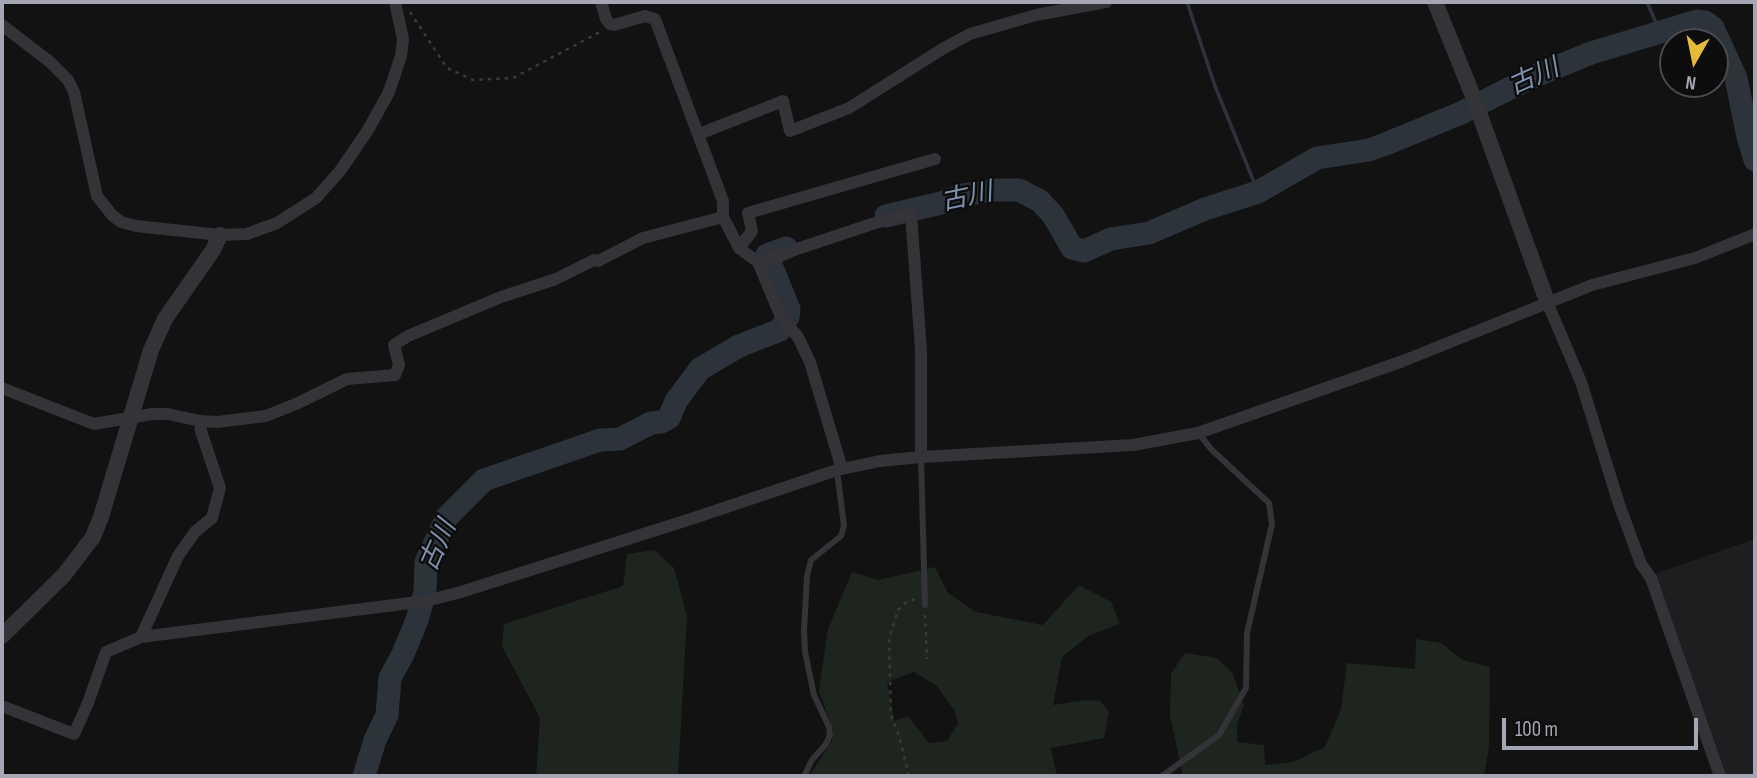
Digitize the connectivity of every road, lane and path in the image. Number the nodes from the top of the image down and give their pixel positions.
1 (395, 2) edge
2 (601, 2) edge
3 (1106, 2) edge
4 (1435, 2) edge
5 (408, 10) dead end
6 (610, 24) junction
7 (2, 25) edge
8 (699, 134) junction
9 (935, 159) dead end
10 (723, 217) junction
11 (1755, 234) edge
12 (220, 235) junction
13 (739, 248) junction
14 (765, 259) junction
15 (1548, 304) junction
16 (2, 388) edge
17 (129, 418) junction
18 (200, 422) junction
19 (1198, 433) junction
20 (921, 457) junction
21 (839, 470) junction
22 (925, 601) junction
23 (2, 636) edge
24 (141, 637) junction
25 (927, 659) dead end
26 (2, 706) edge
27 (804, 776) edge
28 (909, 776) edge
29 (1162, 776) edge
30 (1720, 776) edge

1 - 12 street
2 - 6 street
3 - 8 street
4 - 15 street
5 - 6 path
6 - 8 street
7 - 12 street
8 - 10 street
9 - 13 street
10 - 13 street
10 - 18 street
11 - 15 street
12 - 17 street
13 - 14 street
14 - 20 street
14 - 21 street
15 - 19 street
15 - 30 street
16 - 17 street
17 - 18 street
17 - 23 street
18 - 24 street
19 - 20 street
19 - 29 lane
20 - 21 street
20 - 22 lane
21 - 24 street
21 - 27 lane
22 - 25 path
22 - 28 path
24 - 26 street

